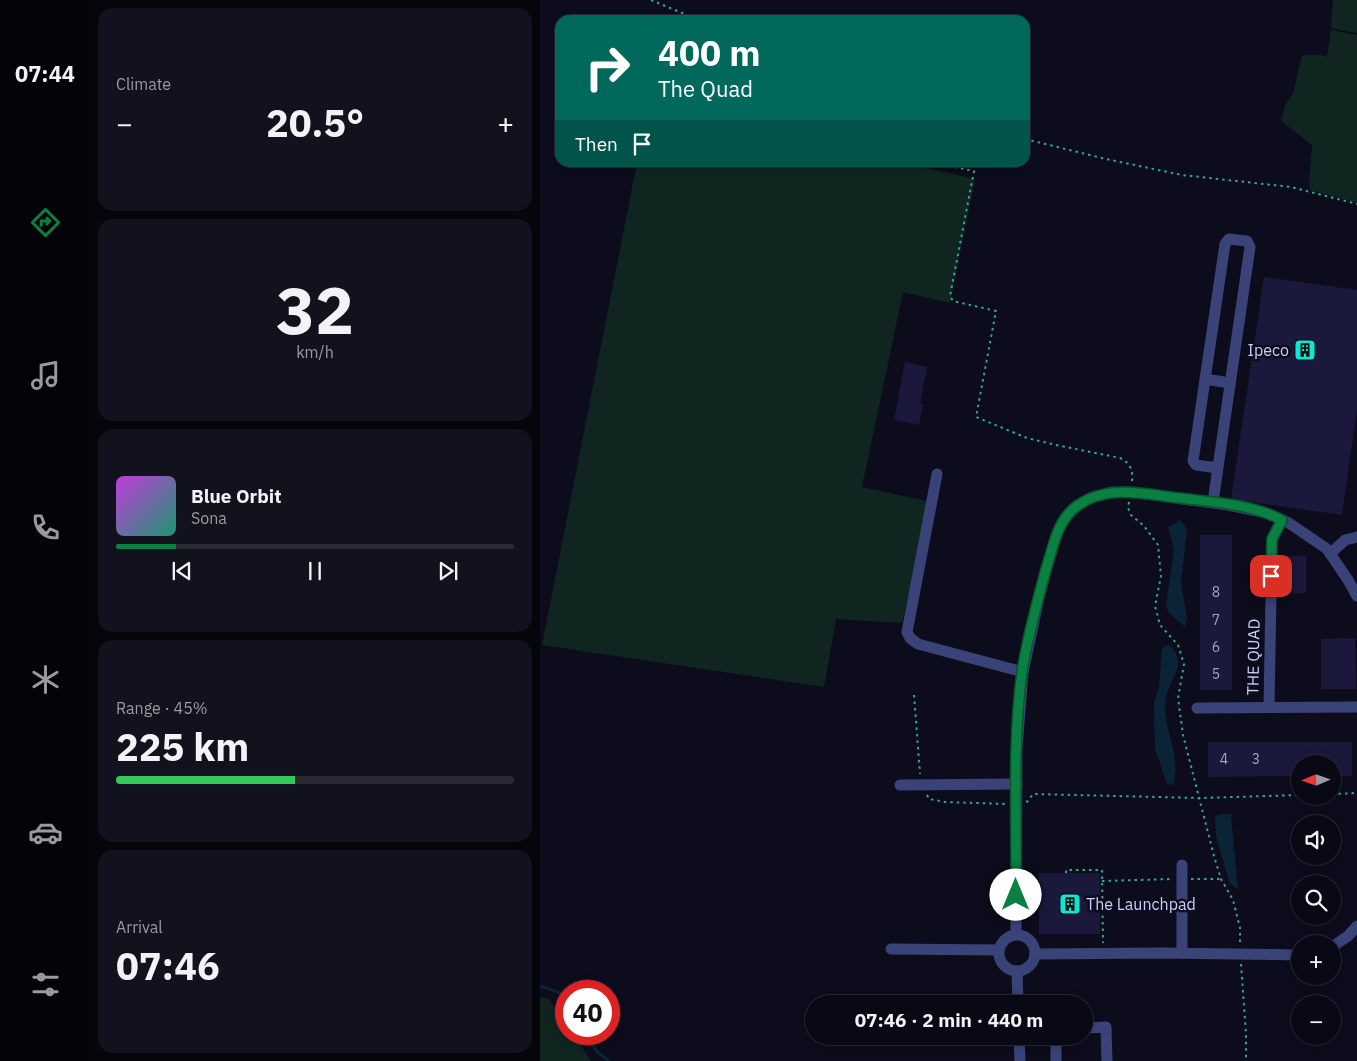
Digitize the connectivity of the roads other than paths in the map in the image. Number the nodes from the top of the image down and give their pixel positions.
1 (1205, 379) junction
2 (1230, 383) junction
3 (1218, 468) junction
4 (937, 474) dead end
5 (1213, 502) junction
6 (1282, 520) junction
7 (1357, 537) edge
8 (1330, 554) junction
9 (1357, 596) edge
10 (1022, 672) junction
11 (1269, 707) junction
12 (1357, 707) edge
13 (1197, 708) dead end
14 (1017, 784) junction
15 (900, 785) dead end
16 (1182, 865) dead end
17 (1357, 926) edge
18 (1016, 934) junction
19 (1341, 941) edge
20 (892, 949) dead end
21 (999, 950) junction
22 (1182, 953) junction
23 (1036, 954) junction
24 (1291, 955) edge
25 (1017, 971) junction
26 (1018, 995) edge
27 (1093, 1028) edge
28 (1019, 1045) edge
29 (1020, 1061) edge
30 (1107, 1061) edge

1 - 2 street
1 - 2 street
1 - 3 street
2 - 3 street
3 - 5 street
4 - 10 street
5 - 6 street
5 - 10 street
6 - 8 street
6 - 11 street, THE QUAD
7 - 8 street
8 - 9 street
10 - 14 street
11 - 12 street, THE QUAD
11 - 13 street, THE QUAD
14 - 15 street
14 - 18 street
16 - 22 street
17 - 19 street
18 - 21 street
18 - 23 street
20 - 21 street
21 - 25 street
22 - 23 street
22 - 24 street
23 - 25 street
25 - 26 street
27 - 30 street
28 - 29 street

